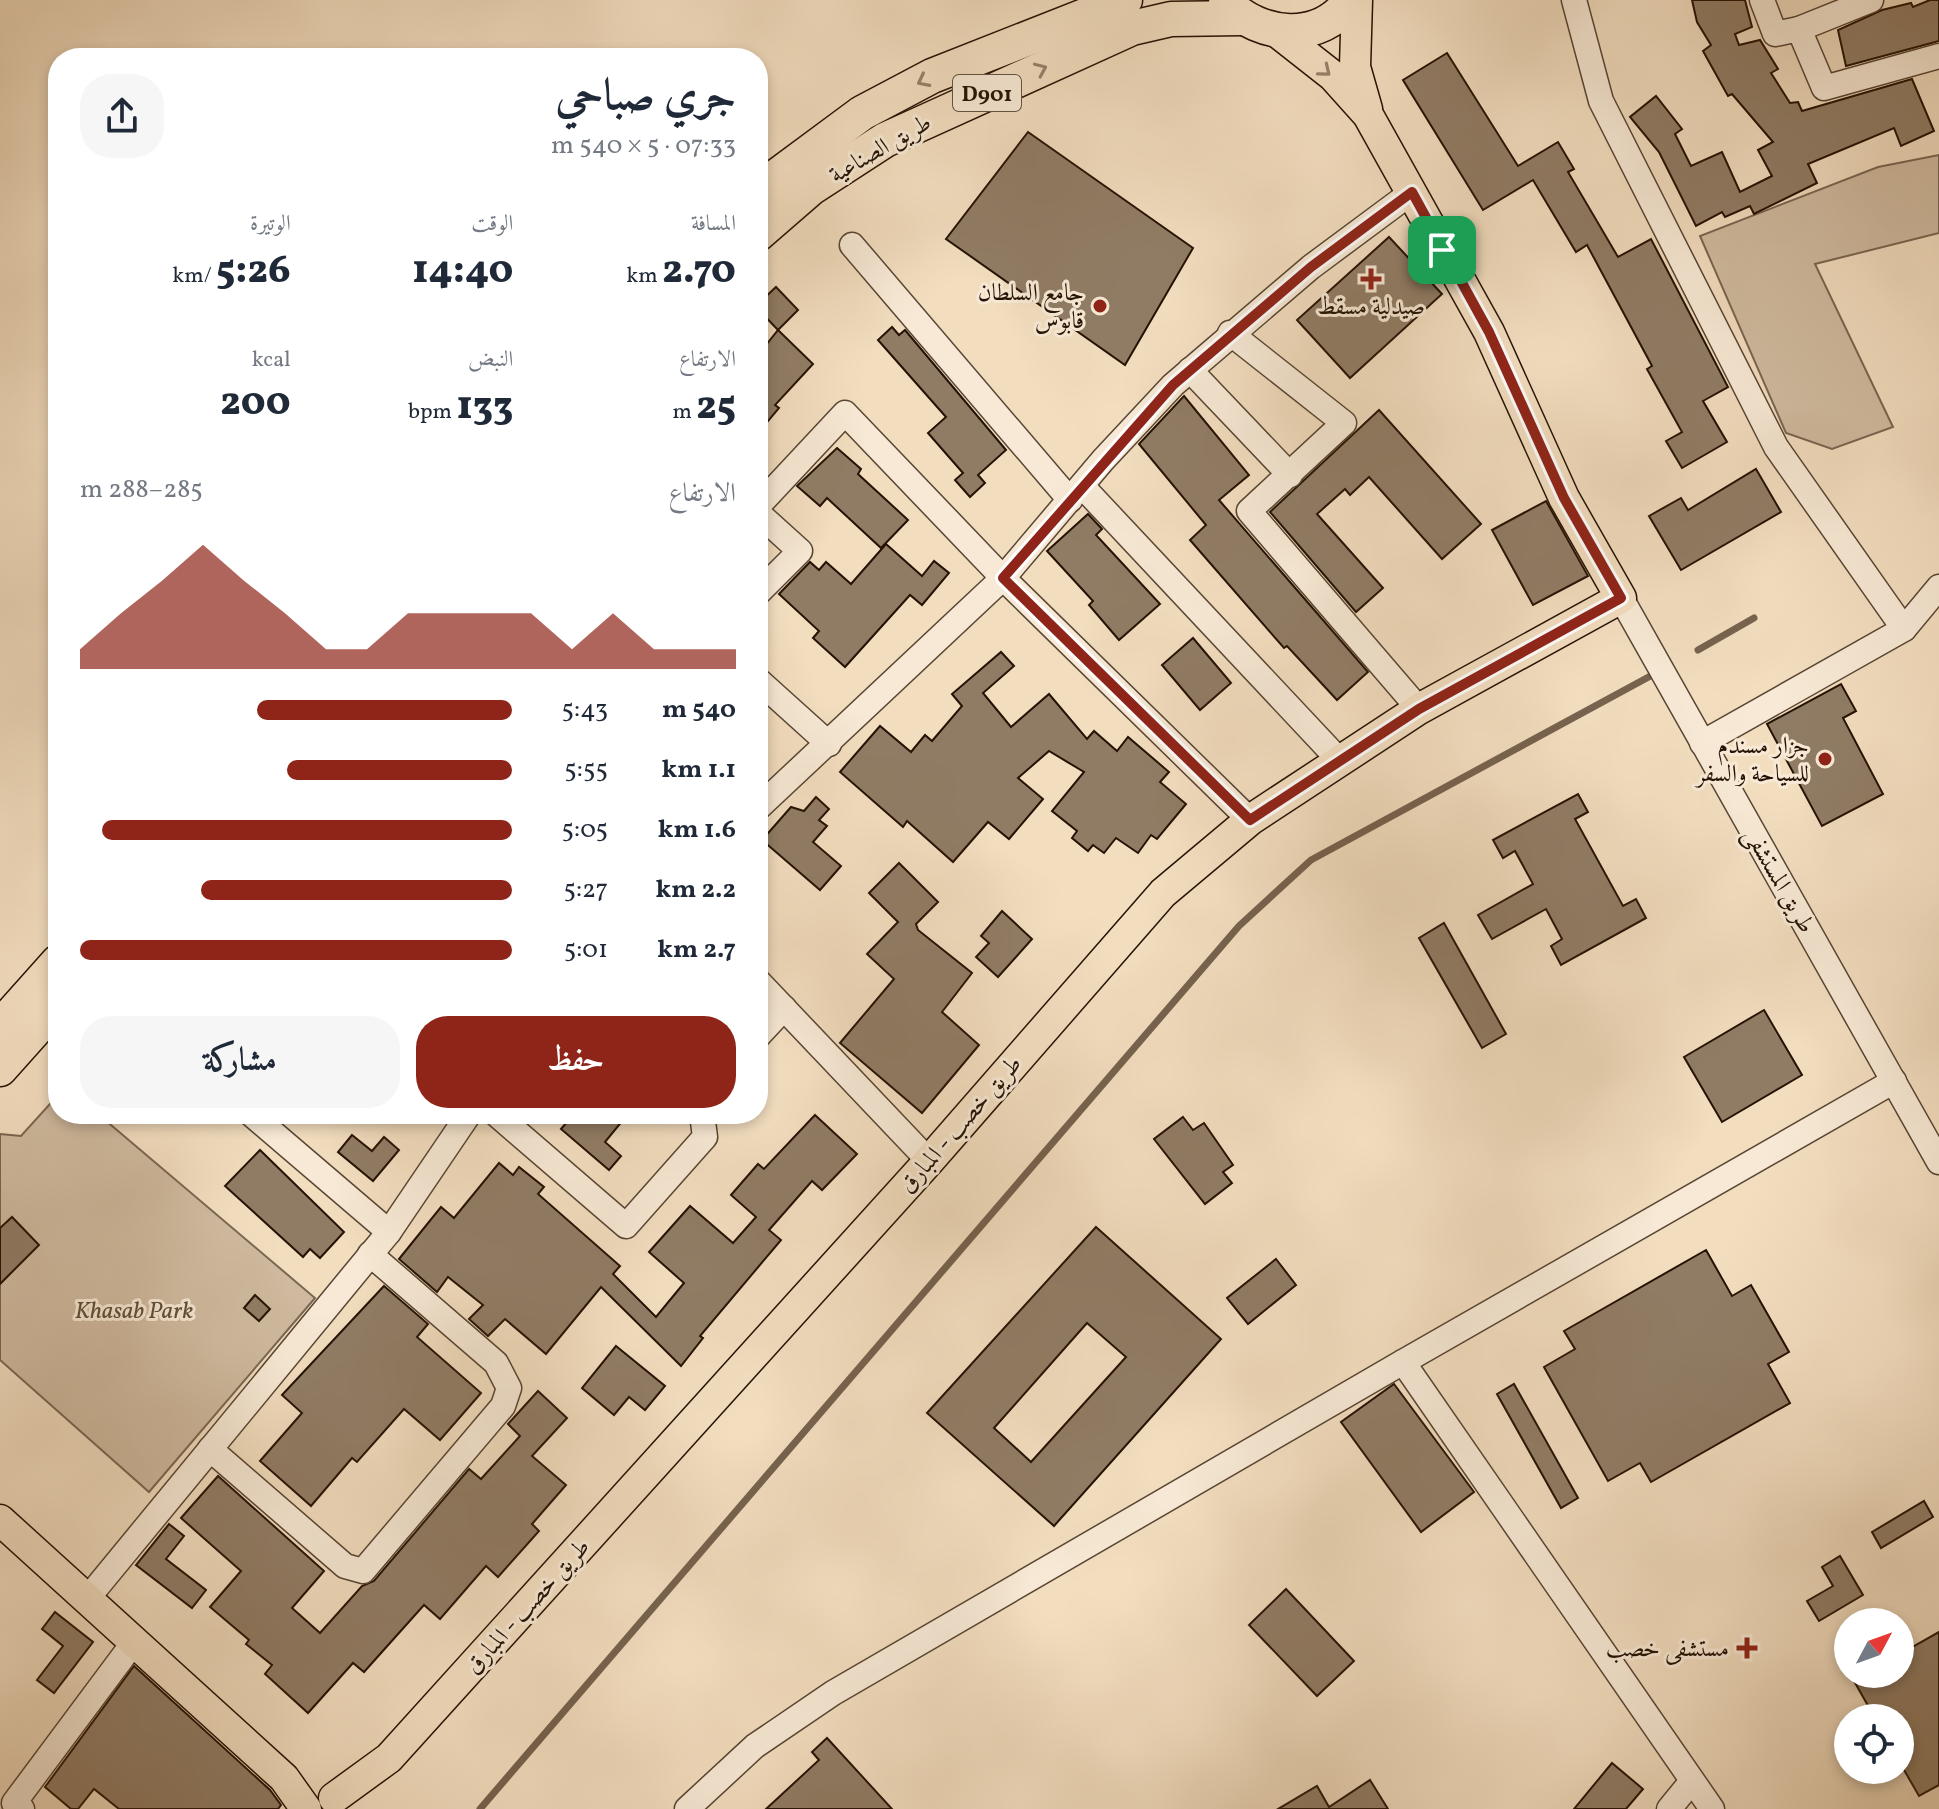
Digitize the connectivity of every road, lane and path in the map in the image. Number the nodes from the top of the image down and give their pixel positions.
1 (1125, 0) edge
2 (1354, 0) edge
3 (1574, 0) edge
4 (1762, 0) edge
5 (1871, 0) edge
6 (1233, 9) edge
7 (1799, 29) junction
8 (1277, 32) junction
9 (1939, 56) edge
10 (1368, 115) junction
11 (768, 183) edge
12 (1412, 192) junction
13 (768, 225) edge
14 (852, 245) dead end
15 (1230, 333) junction
16 (1190, 370) junction
17 (1290, 475) junction
18 (1076, 493) junction
19 (768, 495) edge
20 (768, 522) edge
21 (1003, 578) junction
22 (768, 583) edge
23 (1939, 587) edge
24 (1621, 598) junction
25 (1904, 629) junction
26 (768, 689) edge
27 (1419, 709) junction
28 (1702, 743) junction
29 (829, 744) junction
30 (1340, 761) junction
31 (768, 799) edge
32 (1250, 820) junction
33 (48, 973) edge
34 (768, 991) edge
35 (784, 1008) junction
36 (48, 1015) edge
37 (768, 1025) edge
38 (0, 1027) edge
39 (0, 1069) edge
40 (1894, 1081) junction
41 (263, 1124) edge
42 (462, 1124) edge
43 (508, 1124) edge
44 (703, 1124) edge
45 (929, 1161) junction
46 (1939, 1162) edge
47 (389, 1232) junction
48 (370, 1254) junction
49 (1403, 1362) junction
50 (210, 1449) junction
51 (0, 1520) edge
52 (87, 1599) junction
53 (134, 1642) junction
54 (1692, 1781) junction
55 (12, 1805) edge
56 (334, 1805) edge
57 (687, 1809) edge
58 (1669, 1809) edge
59 (1712, 1809) edge

1 -> 11 highway, طريق الصناعية / D901
2 - 8 highway
2 - 10 main road
3 - 25 street
4 - 7 street
5 - 7 street
6 - 8 highway
13 -> 6 highway, طريق الصناعية / D901
7 - 9 street
8 -> 10 main road
10 - 12 main road
12 - 15 street
12 - 24 main road
14 - 18 street
15 - 16 street
15 - 17 street
16 - 17 street
16 - 18 street
17 - 27 street
18 - 21 street
18 - 30 street
19 - 21 street
20 - 22 street
21 - 29 street
21 - 32 street
23 - 25 street
24 - 27 main road, طريق خصب - المبارق
24 - 28 street, طريق المستشفى
25 - 28 street
26 - 29 street
27 - 30 main road, طريق خصب - المبارق
28 - 40 street, طريق المستشفى
29 - 31 street
30 - 32 main road, طريق خصب - المبارق
32 - 45 main road, طريق خصب - المبارق
33 - 38 highway
34 - 35 street
35 - 37 street
35 - 45 street
36 - 39 highway
40 - 46 street, طريق المستشفى
40 - 49 street
41 - 47 street
42 - 47 street
43 - 44 street
45 - 56 main road, طريق خصب - المبارق
47 - 48 street
48 - 50 street
48 - 50 street
49 - 54 street
49 - 57 street
50 - 52 street
51 - 52 main road
52 - 53 main road
53 - 55 street
53 - 56 main road
54 - 58 street
54 - 59 street

